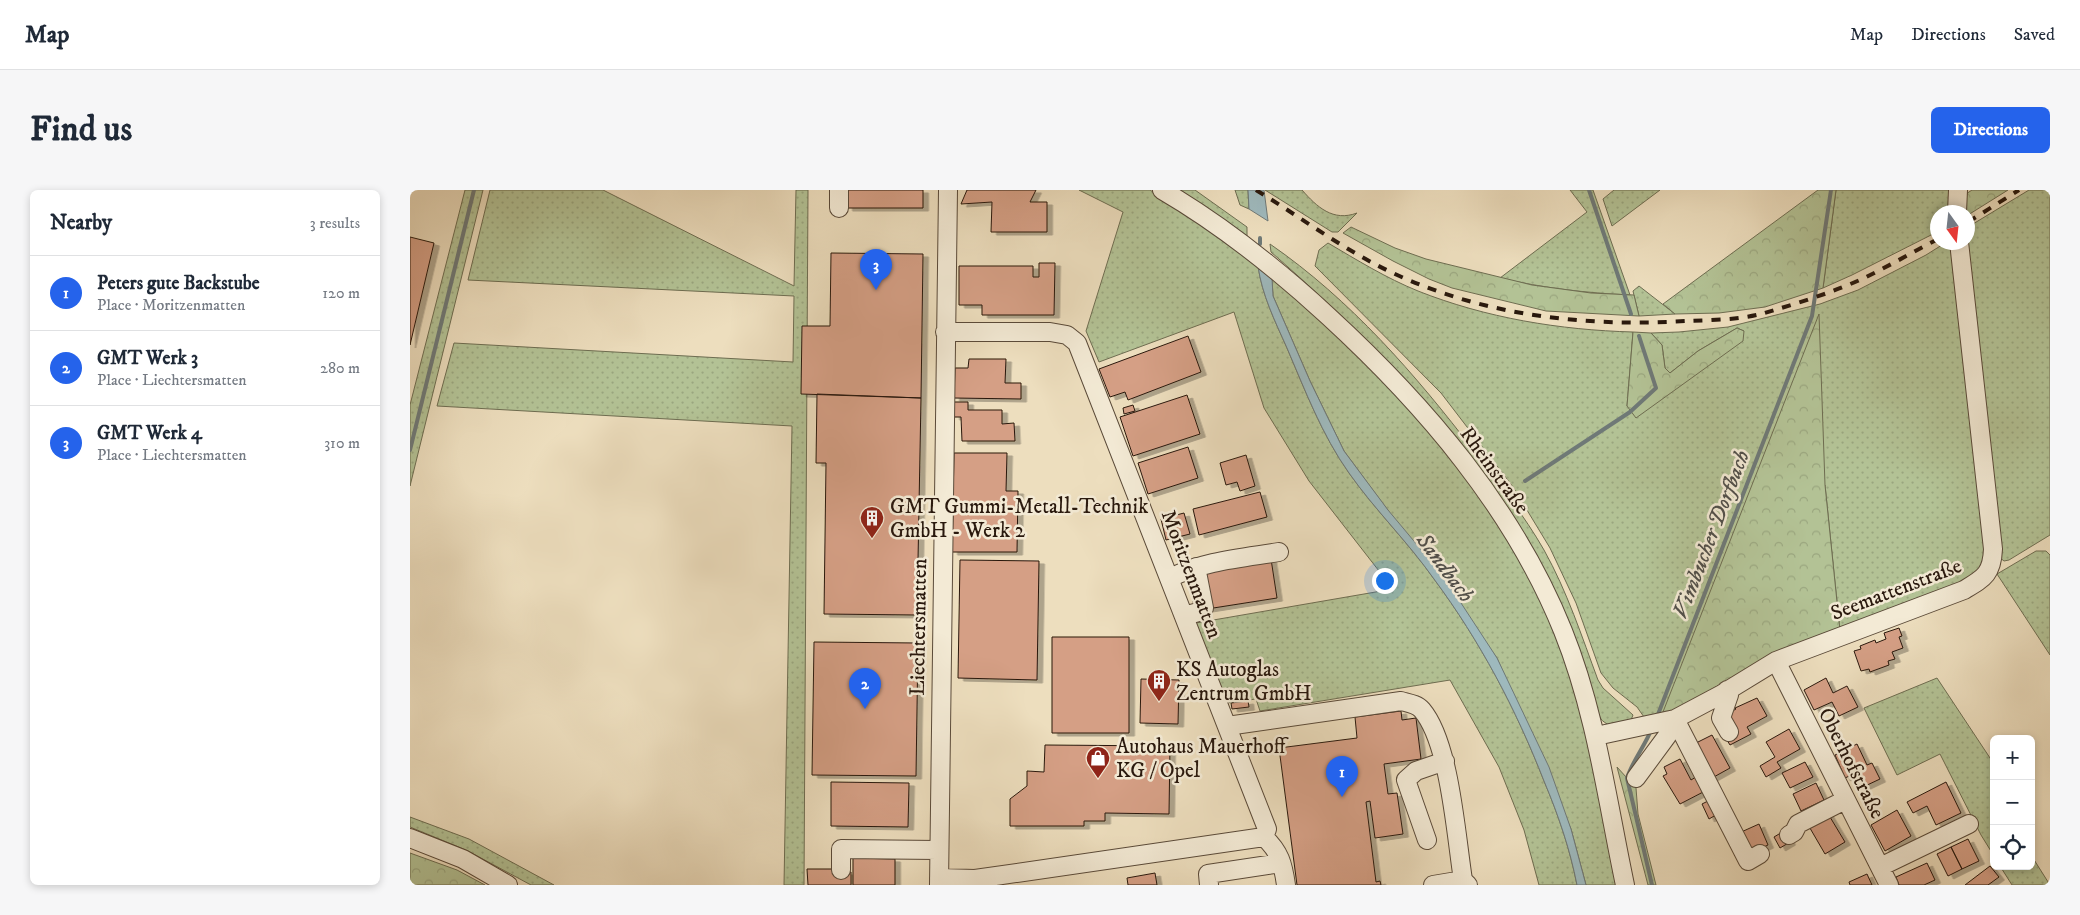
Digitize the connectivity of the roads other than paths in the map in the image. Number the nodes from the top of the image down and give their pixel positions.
1 (839, 190) edge
2 (948, 190) edge
3 (1162, 190) edge
4 (1958, 190) edge
5 (1957, 205) edge
6 (839, 208) dead end
7 (1960, 250) edge
8 (945, 332) junction
9 (1279, 552) dead end
10 (1196, 567) junction
11 (1170, 578) junction
12 (1184, 616) junction
13 (1776, 661) junction
14 (1727, 690) junction
15 (1674, 719) junction
16 (1227, 726) junction
17 (1729, 732) dead end
18 (1596, 736) junction
19 (1444, 761) junction
20 (1636, 778) dead end
21 (1845, 800) junction
22 (1969, 824) dead end
23 (1789, 835) dead end
24 (1264, 837) junction
25 (410, 838) edge
26 (1427, 840) dead end
27 (938, 850) junction
28 (1760, 854) dead end
29 (1281, 863) junction
30 (1880, 868) junction
31 (842, 870) dead end
32 (939, 882) edge
33 (1466, 883) edge
34 (508, 885) edge
35 (1209, 885) edge
36 (1286, 885) edge
37 (1433, 885) edge
38 (1625, 885) edge
39 (1889, 885) edge

1 - 6 street
2 - 8 street, Liechtersmatten
3 - 18 street, Rheinstraße
4 - 5 street
7 - 13 street, Seemattenstraße
8 - 11 street, Moritzenmatten
8 - 27 street, Liechtersmatten
9 - 10 street
10 - 11 street
10 - 12 street
11 - 12 street, Moritzenmatten
12 - 16 street, Moritzenmatten
13 - 14 street, Seemattenstraße
13 - 21 street, Oberhofstraße
14 - 15 street, Seemattenstraße
14 - 17 street
15 - 18 street, Seemattenstraße
15 - 20 street
15 - 28 street
16 - 19 street
16 - 24 street, Moritzenmatten
18 - 38 street, Rheinstraße
19 - 26 street
19 - 33 street
21 - 23 street
21 - 30 street, Oberhofstraße
22 - 30 street
24 - 29 street
24 - 32 street
25 - 34 street
27 - 31 street
27 - 32 street, Liechtersmatten
29 - 35 street
29 - 36 street
30 - 39 street, Oberhofstraße
33 - 37 street

